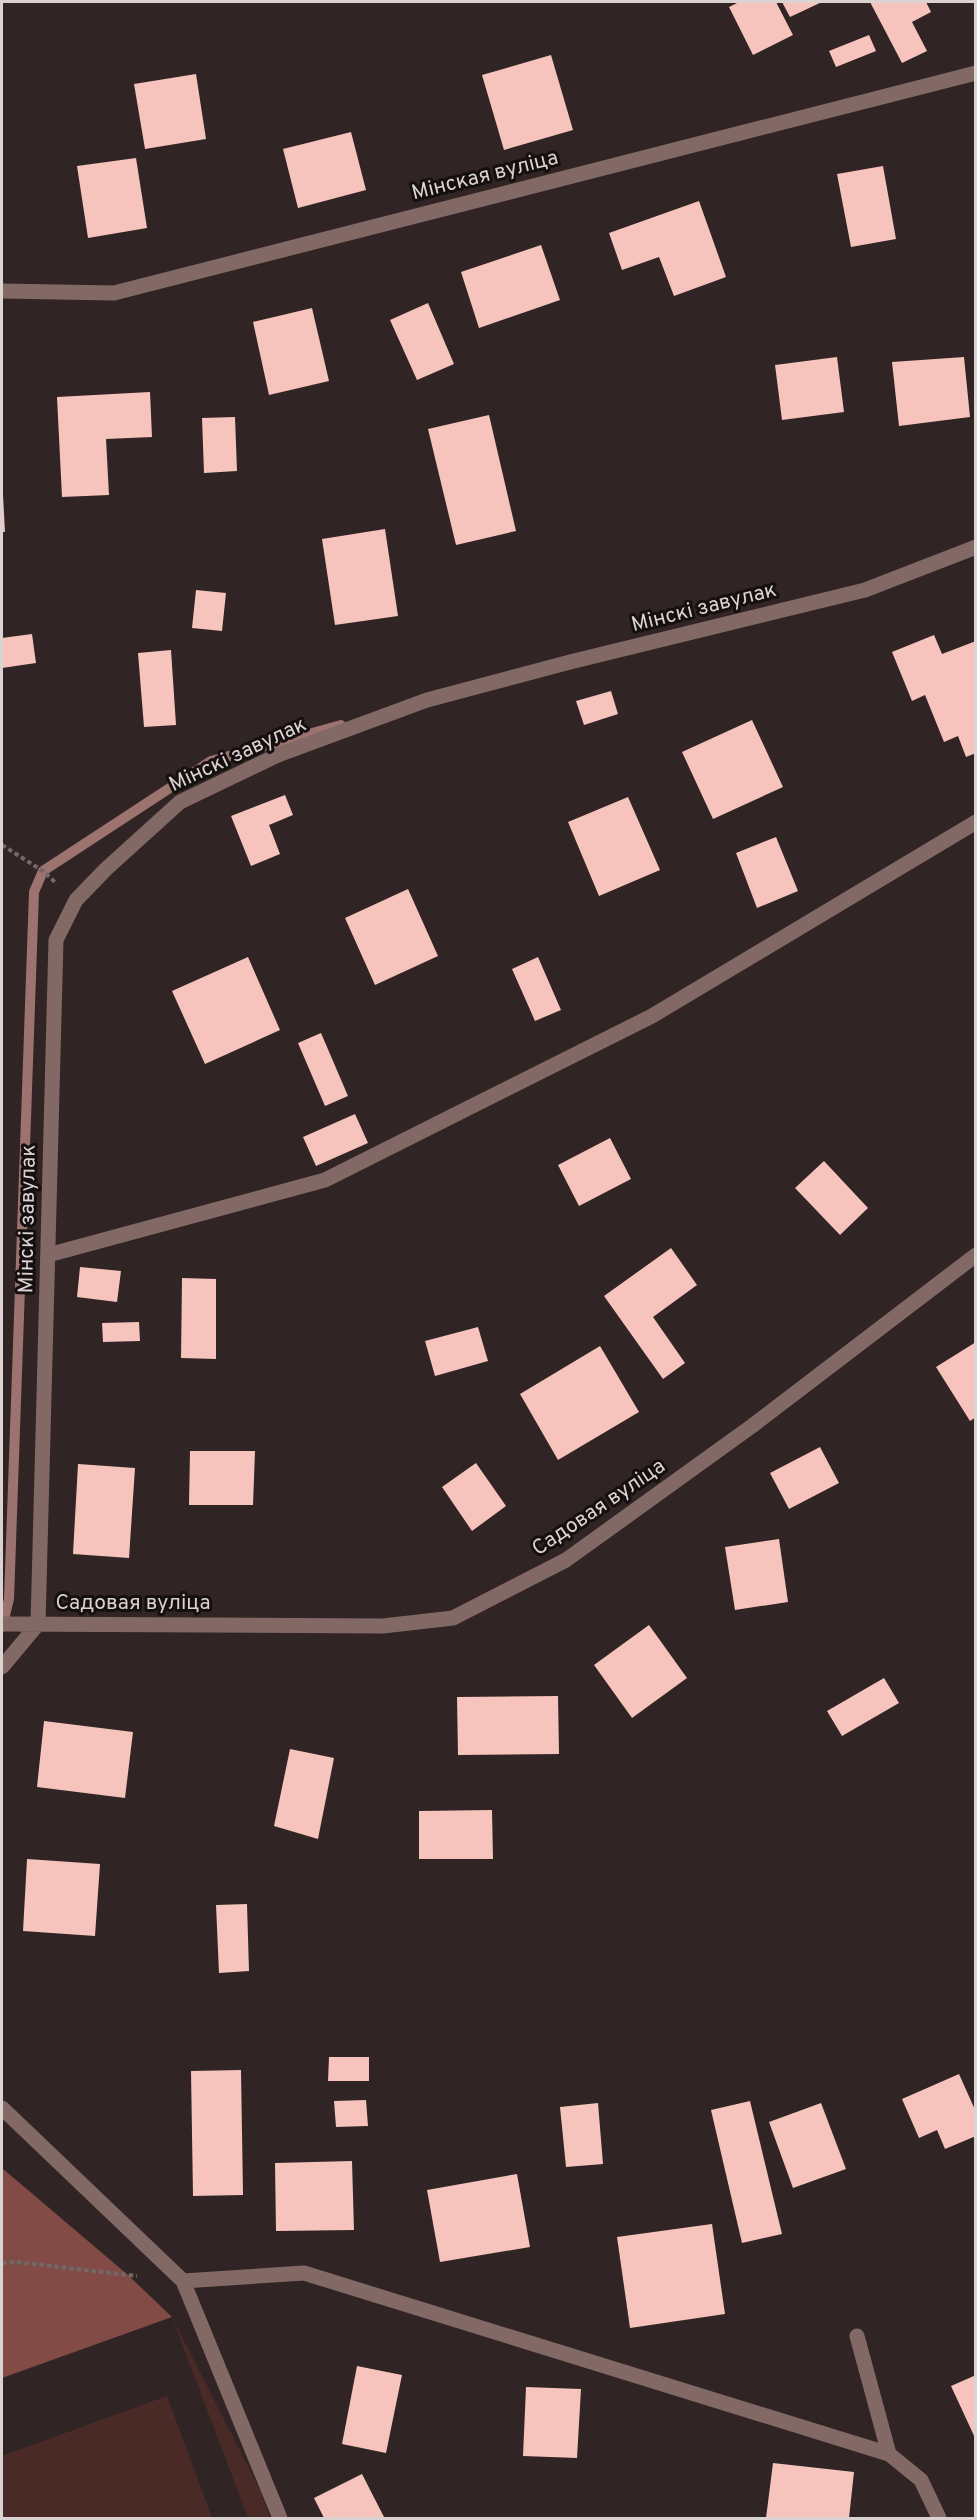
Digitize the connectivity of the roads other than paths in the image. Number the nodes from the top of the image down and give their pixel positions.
1 (975, 73) edge
2 (2, 291) edge
3 (975, 547) edge
4 (975, 822) edge
5 (975, 1254) edge
6 (48, 1255) junction
7 (2, 1624) edge
8 (38, 1624) junction
9 (2, 1667) edge
10 (2, 2108) edge
11 (183, 2281) junction
12 (857, 2336) dead end
13 (889, 2454) junction
14 (280, 2518) edge
15 (939, 2518) edge

1 - 2 street, Мінская вуліца
3 - 6 street, Мінскі завулак
4 - 6 street
5 - 8 street, Садовая вуліца
6 - 8 street, Мінскі завулак
7 - 8 street, Садовая вуліца
8 - 9 street
10 - 11 street
11 - 13 street
11 - 14 street
12 - 13 street
13 - 15 street

